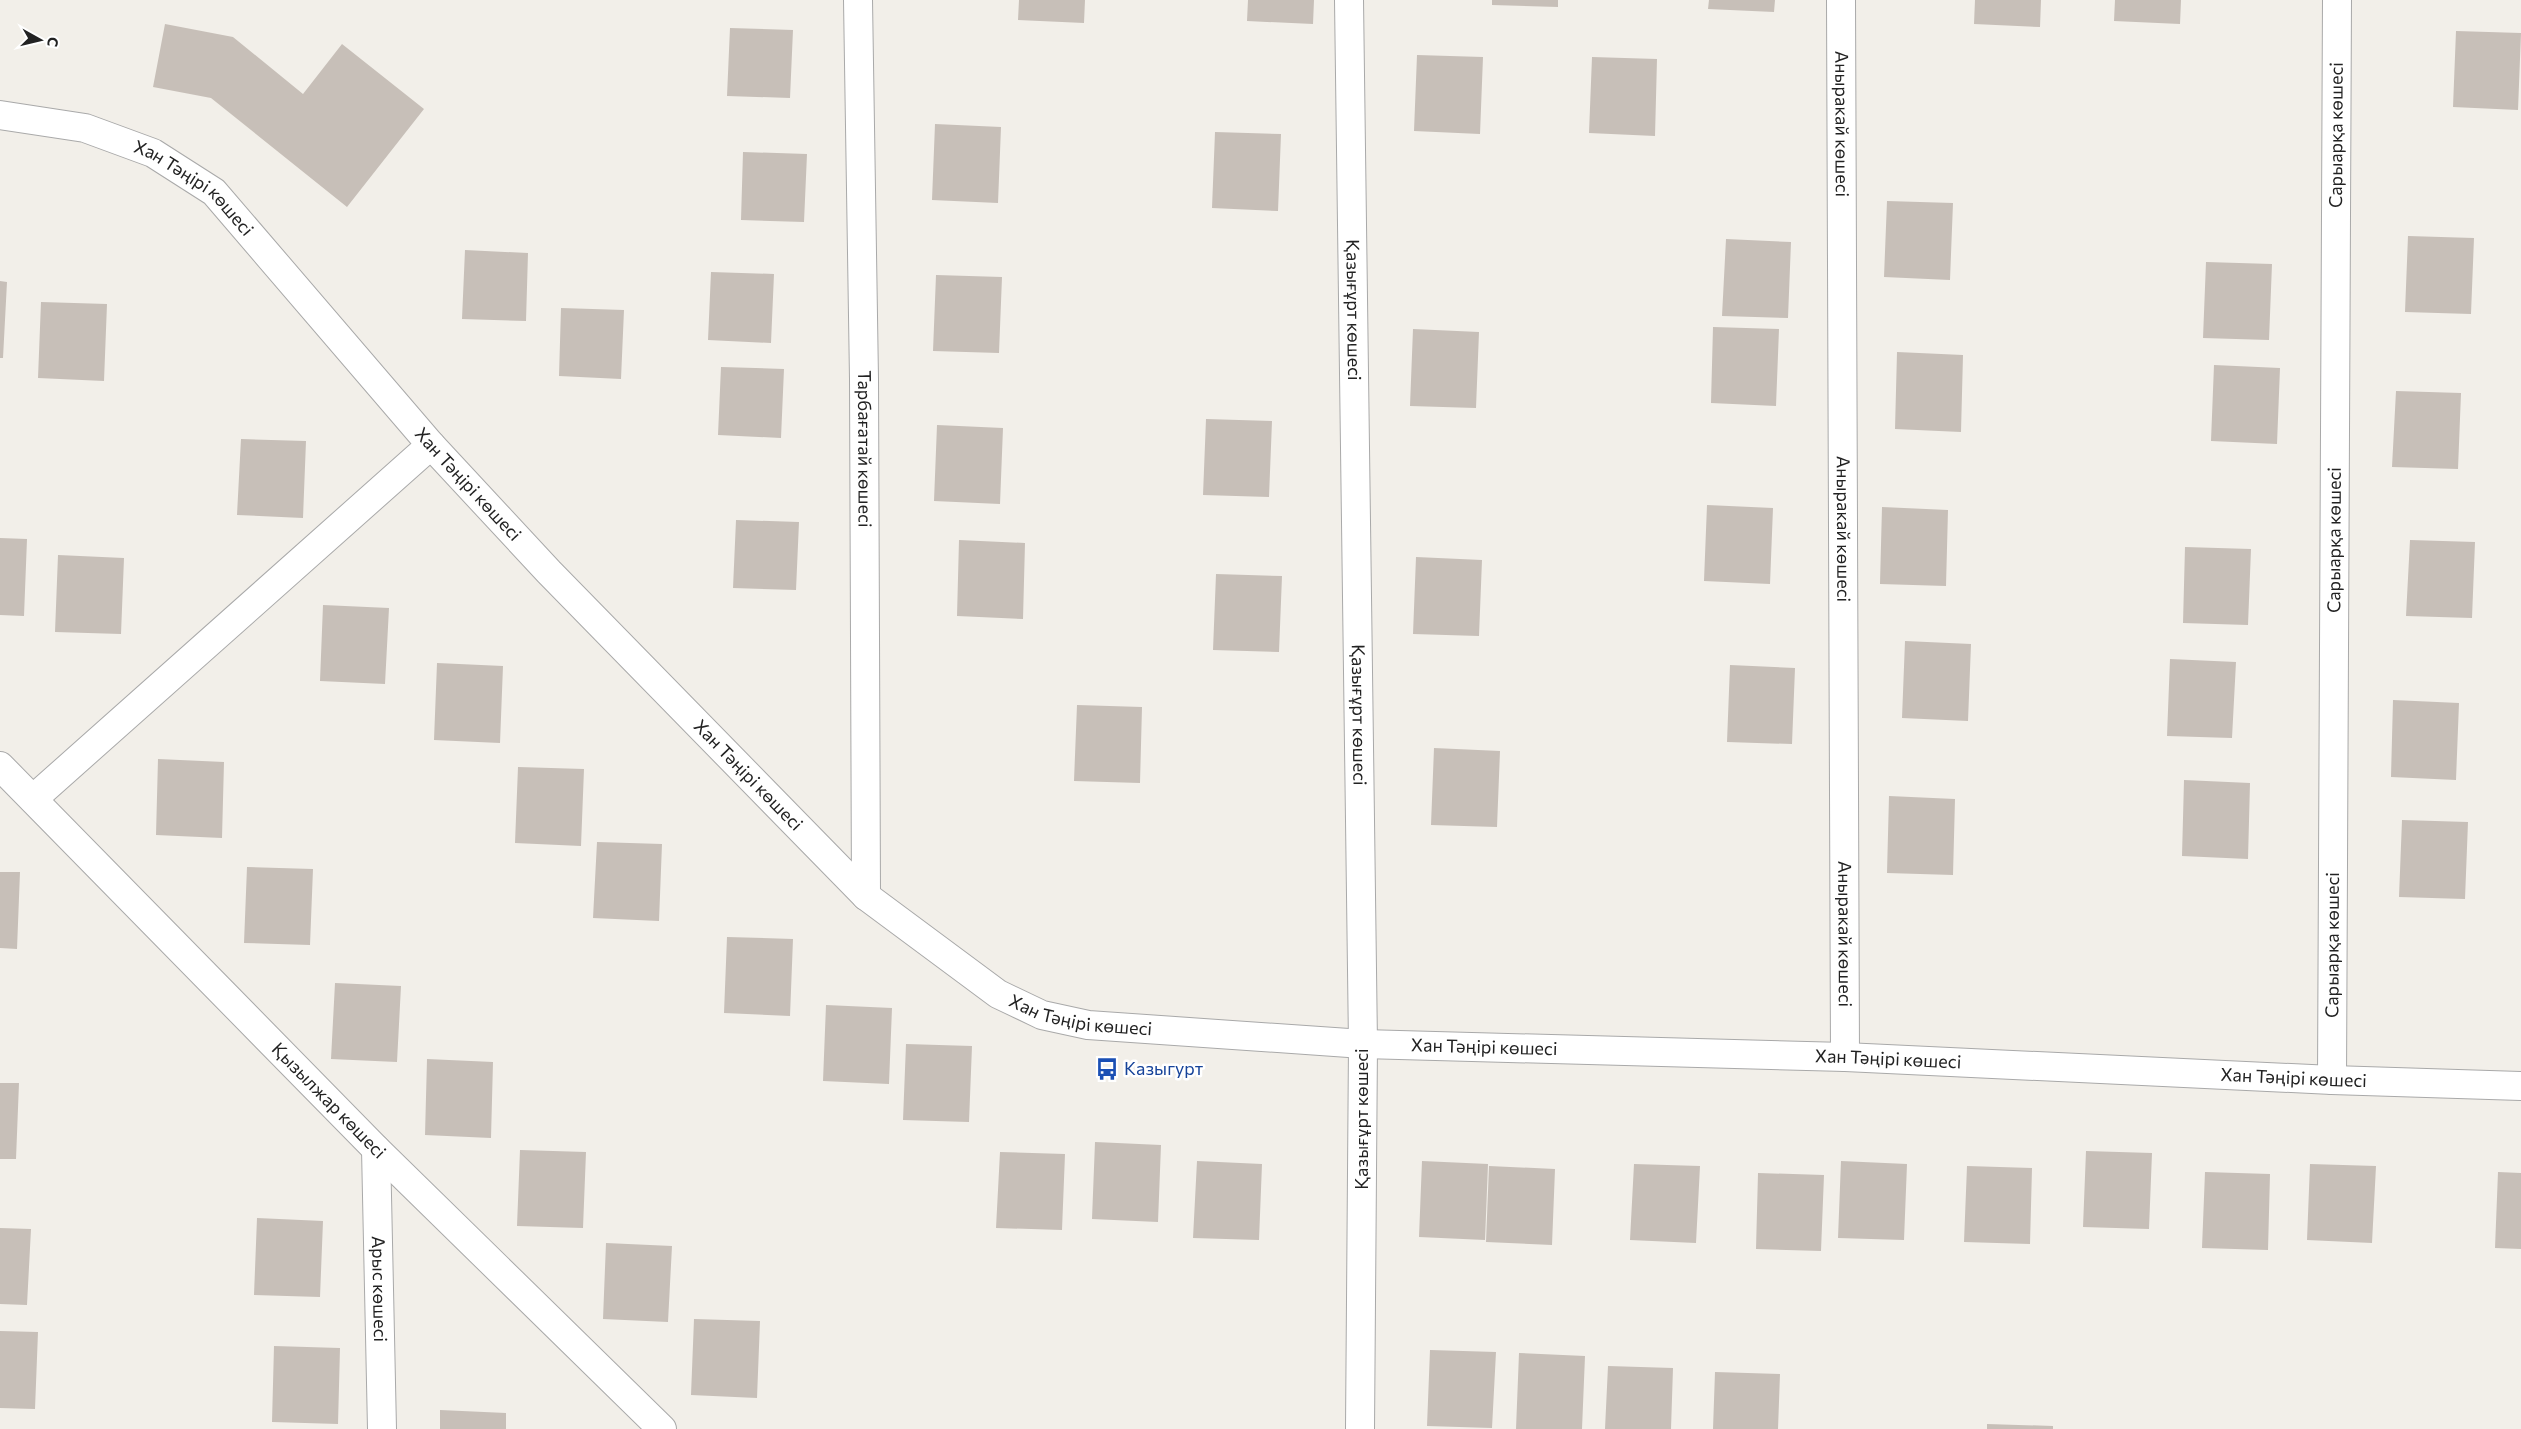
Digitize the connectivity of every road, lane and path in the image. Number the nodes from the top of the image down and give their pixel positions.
1 (858, 0) edge
2 (1349, 0) edge
3 (1840, 0) edge
4 (2337, 0) edge
5 (0, 115) edge
6 (431, 444) junction
7 (0, 766) edge
8 (33, 799) junction
9 (866, 896) junction
10 (1363, 1044) junction
11 (1845, 1057) junction
12 (2332, 1080) junction
13 (2521, 1086) edge
14 (376, 1149) junction
15 (382, 1429) edge
16 (662, 1429) edge
17 (1360, 1429) edge

1 - 9 street, Тарбағатай көшесі
2 - 10 street, Қазығұрт көшесі
3 - 11 street, Аныракай көшесі
4 - 12 street, Сарыарқа көшесі
5 - 6 street, Хан Тәңірі көшесі
6 - 8 street
6 - 9 street, Хан Тәңірі көшесі
7 - 8 street, Қызылжар көшесі
8 - 14 street, Қызылжар көшесі
9 - 10 street, Хан Тәңірі көшесі
10 - 11 street, Хан Тәңірі көшесі
10 - 17 street, Қазығұрт көшесі
11 - 12 street, Хан Тәңірі көшесі
12 - 13 street, Хан Тәңірі көшесі
14 - 15 street, Арыс көшесі
14 - 16 street, Қызылжар көшесі

